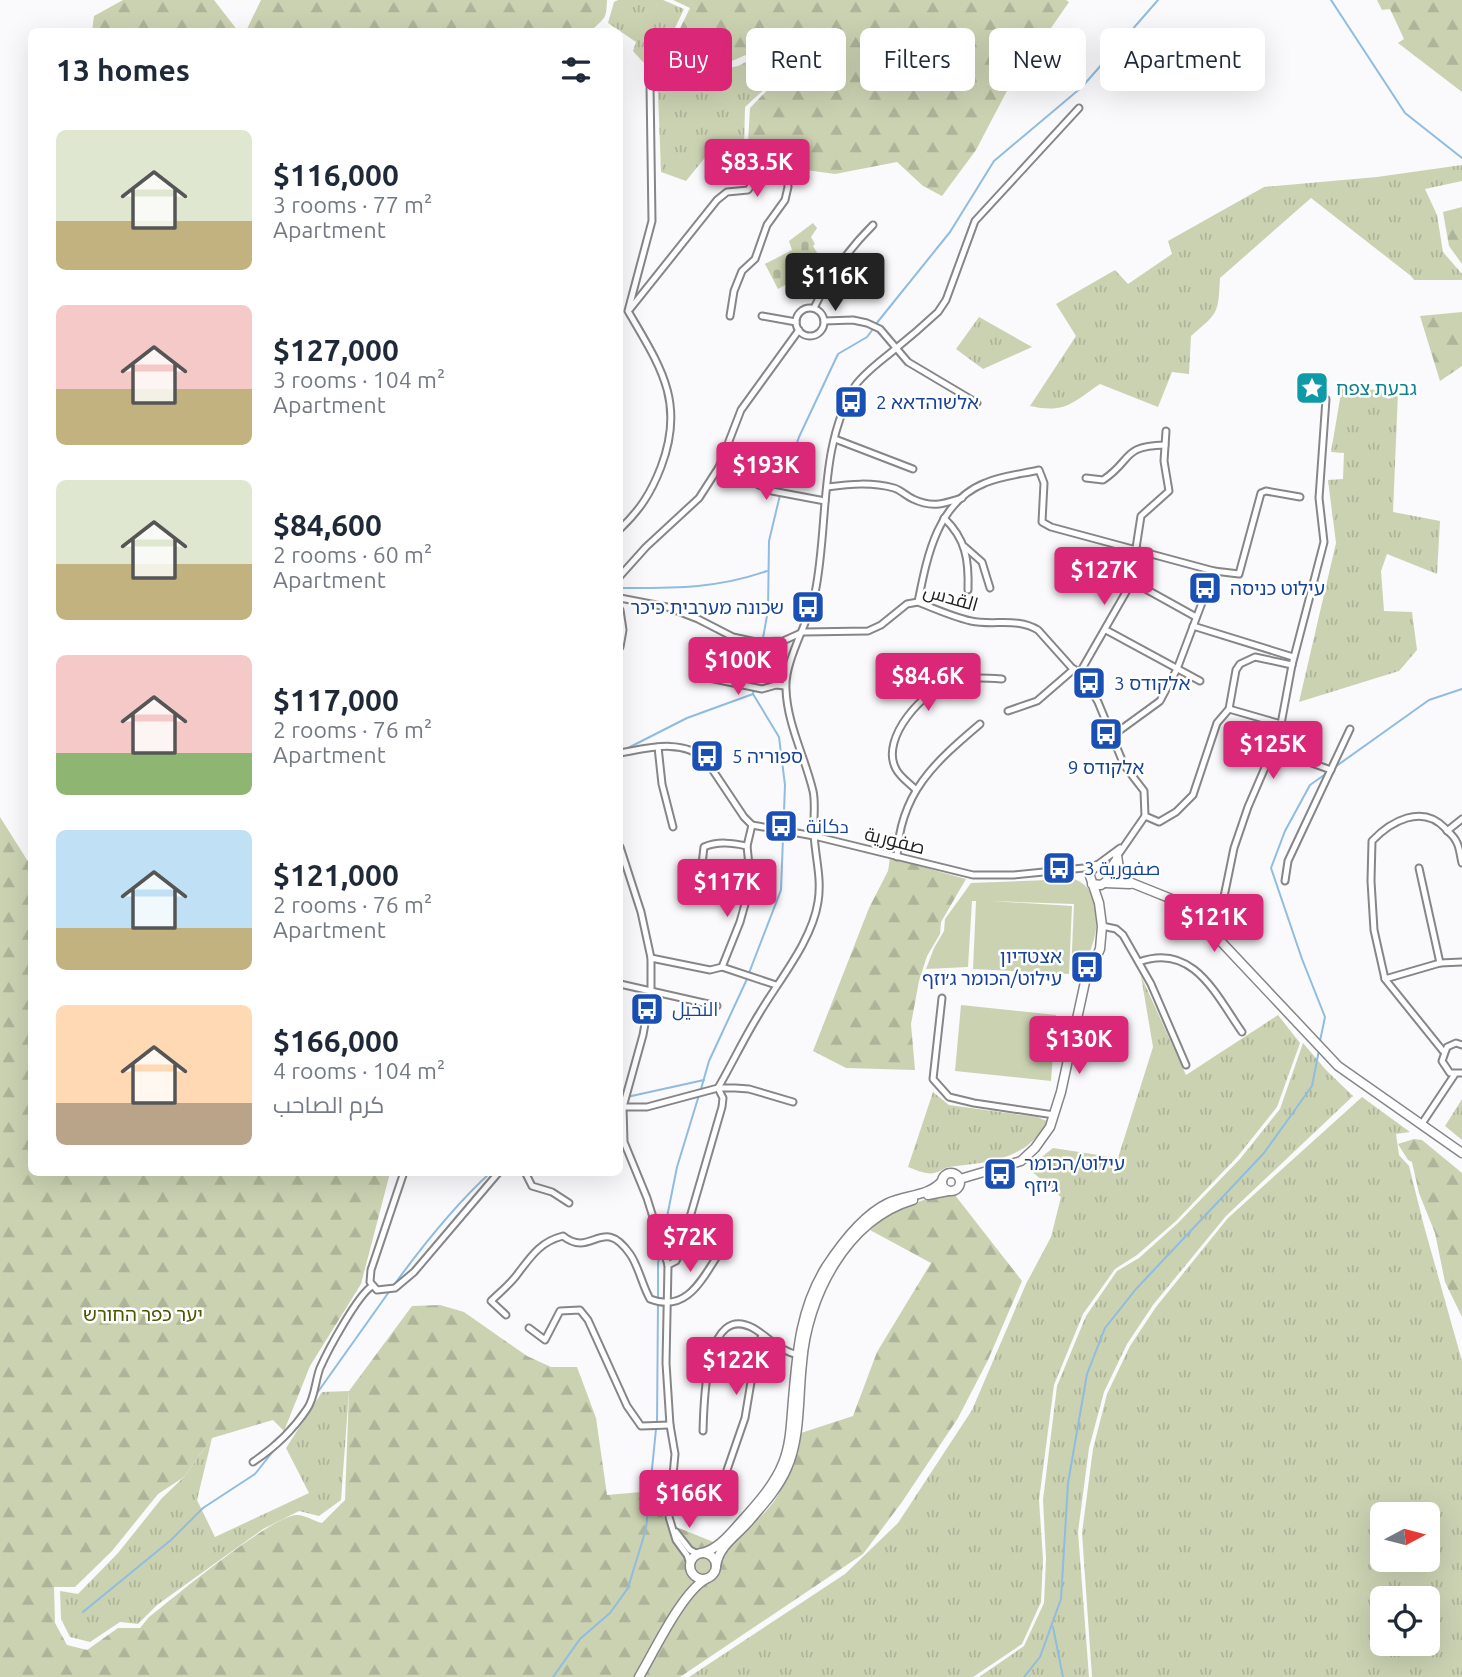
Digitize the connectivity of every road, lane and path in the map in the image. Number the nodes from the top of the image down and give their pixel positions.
1 (650, 91) edge
2 (1079, 108) dead end
3 (873, 225) dead end
4 (814, 309) junction
5 (628, 311) junction
6 (730, 316) dead end
7 (762, 316) dead end
8 (824, 321) junction
9 (796, 322) junction
10 (799, 330) junction
11 (896, 349) junction
12 (1326, 399) dead end
13 (977, 403) dead end
14 (1166, 431) dead end
15 (835, 439) junction
16 (1165, 445) junction
17 (719, 467) junction
18 (913, 469) dead end
19 (1086, 478) dead end
20 (828, 487) junction
21 (1300, 497) dead end
22 (962, 498) junction
23 (825, 501) junction
24 (944, 518) junction
25 (623, 526) edge
26 (965, 547) junction
27 (1136, 548) junction
28 (1149, 552) junction
29 (1214, 571) junction
30 (623, 573) edge
31 (1133, 582) junction
32 (990, 588) dead end
33 (968, 590) dead end
34 (623, 599) edge
35 (918, 601) junction
36 (1196, 617) junction
37 (1193, 626) junction
38 (1106, 630) junction
39 (803, 632) junction
40 (1293, 657) junction
41 (1292, 665) junction
42 (1074, 668) junction
43 (1177, 669) junction
44 (1079, 674) junction
45 (695, 675) dead end
46 (1002, 679) dead end
47 (1200, 681) dead end
48 (785, 686) junction
49 (1228, 709) junction
50 (1008, 711) dead end
51 (980, 724) dead end
52 (1281, 724) junction
53 (1350, 729) dead end
54 (1112, 736) junction
55 (658, 747) junction
56 (1273, 749) junction
57 (623, 753) edge
58 (1331, 770) junction
59 (915, 789) junction
60 (1145, 816) junction
61 (1462, 819) edge
62 (752, 825) junction
63 (673, 827) dead end
64 (1447, 831) junction
65 (814, 836) junction
66 (1125, 844) junction
67 (747, 846) junction
68 (1117, 855) junction
69 (623, 856) edge
70 (897, 857) junction
71 (1462, 863) edge
72 (702, 864) dead end
73 (1095, 867) junction
74 (1419, 868) dead end
75 (1075, 870) junction
76 (1107, 872) junction
77 (1128, 880) junction
78 (1091, 881) junction
79 (1285, 881) dead end
80 (1104, 884) junction
81 (1144, 886) junction
82 (1225, 892) junction
83 (1099, 903) junction
84 (1187, 907) junction
85 (1211, 914) junction
86 (1203, 924) junction
87 (1102, 926) junction
88 (1216, 926) junction
89 (650, 958) junction
90 (1139, 962) junction
91 (1462, 962) edge
92 (1440, 963) junction
93 (722, 967) junction
94 (1385, 979) junction
95 (623, 985) edge
96 (776, 985) junction
97 (651, 990) junction
98 (942, 998) dead end
99 (717, 1006) dead end
100 (1242, 1032) dead end
101 (1462, 1045) edge
102 (1443, 1051) junction
103 (1186, 1065) dead end
104 (1459, 1073) edge
105 (718, 1088) junction
106 (623, 1100) edge
107 (793, 1102) dead end
108 (623, 1107) edge
109 (1054, 1115) junction
110 (1421, 1125) junction
111 (623, 1130) edge
112 (1462, 1153) edge
113 (403, 1176) edge
114 (495, 1176) edge
115 (527, 1176) edge
116 (960, 1179) junction
117 (942, 1181) junction
118 (948, 1191) junction
119 (569, 1203) dead end
120 (718, 1255) dead end
121 (668, 1265) junction
122 (372, 1286) junction
123 (665, 1303) junction
124 (506, 1315) dead end
125 (529, 1328) dead end
126 (762, 1335) junction
127 (799, 1355) junction
128 (670, 1425) junction
129 (703, 1431) dead end
130 (253, 1462) dead end
131 (727, 1470) dead end
132 (670, 1520) junction
133 (700, 1553) junction
134 (716, 1566) junction
135 (691, 1568) junction
136 (706, 1578) junction
137 (684, 1601) junction
138 (639, 1677) edge

1 - 5 street
2 - 11 street
3 - 4 street
4 - 8 street
4 - 9 street
5 - 6 street
5 - 25 street
7 - 9 street
8 - 10 street
8 - 11 street
9 - 10 street
10 - 17 street
11 - 13 street
11 - 15 street
12 - 40 street
14 - 16 street
15 - 18 street
15 - 20 street
16 - 19 street
16 - 27 street
17 - 23 street
17 - 30 street
20 - 22 street
20 - 23 street
21 - 29 street
22 - 24 street
22 - 27 street
23 - 39 street
24 - 26 street
24 - 35 street
26 - 32 street
26 - 33 street
27 - 28 street
28 - 29 street
28 - 31 street
29 - 36 street
31 - 36 street
31 - 38 street
34 - 39 street, القدس
35 - 39 street, القدس
35 - 42 street, القدس
36 - 37 street
37 - 40 street
37 - 43 street
38 - 43 street
38 - 44 street
39 - 48 street
40 - 41 street
41 - 49 street
41 - 52 street
42 - 44 street, القدس
42 - 50 street
43 - 47 street
43 - 54 street
44 - 54 street, القدس
45 - 48 street
46 - 59 street
48 - 65 street
49 - 52 street
49 - 60 street
51 - 59 street
52 - 56 street
53 - 58 street
54 - 60 street, القدس
55 - 57 street
55 - 62 street
55 - 63 street
56 - 58 street
56 - 82 street
58 - 79 street
59 - 70 street
60 - 66 street
61 - 64 street
62 - 65 street, صفورية
62 - 67 street
64 - 71 street
64 - 94 street
65 - 70 street, صفورية
65 - 96 street
66 - 68 street
66 - 73 street
67 - 72 street
67 - 93 street
68 - 76 street
68 - 77 street
69 - 89 street
70 - 75 street, صفورية
73 - 75 street, صفورية
73 - 76 street
73 - 78 street
74 - 92 street
75 - 78 street
76 - 77 street
76 - 80 street
77 - 81 street
78 - 80 street
78 - 83 street
80 - 81 street
80 - 83 street
81 - 84 street
82 - 85 street
82 - 88 street
83 - 87 street
84 - 85 street
84 - 86 street
85 - 86 street
85 - 88 street
86 - 88 street
87 - 90 street
87 - 109 street
88 - 110 street
89 - 93 street
89 - 97 street
90 - 100 street
90 - 103 street
91 - 92 street
92 - 94 street
93 - 96 street
94 - 102 street
95 - 97 street
96 - 105 street
97 - 99 street
97 - 106 street
98 - 109 street
101 - 102 street
102 - 104 street
104 - 110 street
105 - 107 street
105 - 108 street
105 - 121 street
109 - 116 street
110 - 112 street
111 - 121 street
113 - 122 street
114 - 122 street
115 - 119 street
116 - 117 street
116 - 118 street
117 - 118 street
117 - 127 street
118 - 127 street
120 - 123 street
121 - 123 street
122 - 130 street
123 - 124 street
123 - 128 street
125 - 128 street
126 - 127 street
126 - 129 street
126 - 131 street
127 - 133 street
127 - 134 street
128 - 132 street
132 - 133 street
132 - 135 street
133 - 134 street
133 - 135 street
134 - 136 street
135 - 136 street
135 - 137 street
136 - 137 street
137 - 138 street

